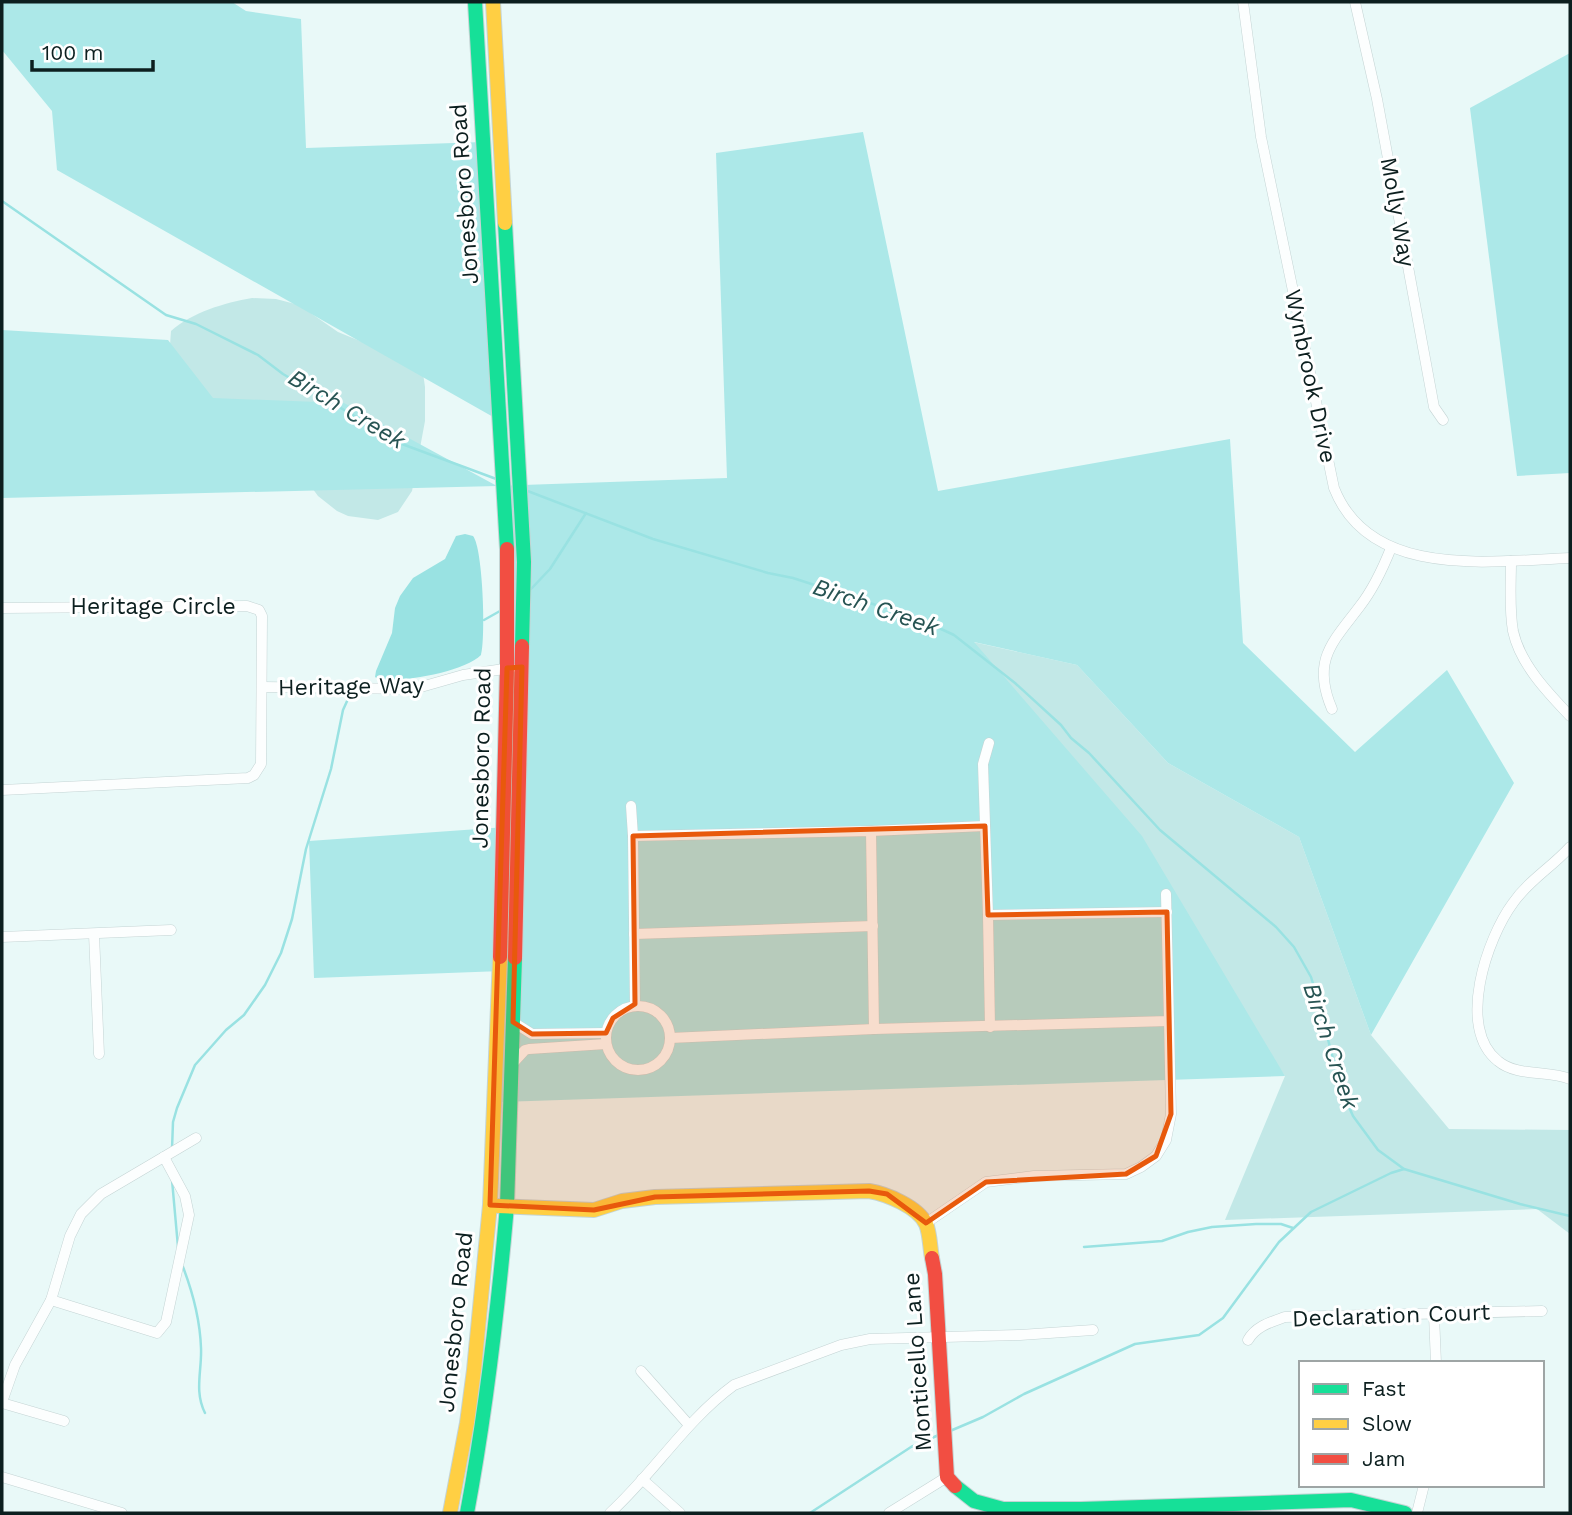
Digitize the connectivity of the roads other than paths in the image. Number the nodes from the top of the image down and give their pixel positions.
1 (475, 2) edge
2 (493, 2) edge
3 (1243, 2) edge
4 (1355, 2) edge
5 (1443, 420) dead end
6 (1391, 548) junction
7 (1570, 558) edge
8 (1511, 561) junction
9 (2, 608) edge
10 (514, 668) junction
11 (262, 687) junction
12 (1332, 709) dead end
13 (1570, 716) edge
14 (989, 743) dead end
15 (2, 790) edge
16 (631, 806) dead end
17 (985, 826) junction
18 (871, 831) junction
19 (633, 836) junction
20 (1570, 847) edge
21 (1166, 894) dead end
22 (1167, 912) junction
23 (988, 915) junction
24 (873, 926) junction
25 (171, 930) dead end
26 (94, 934) junction
27 (634, 934) junction
28 (2, 937) edge
29 (635, 1006) junction
30 (1169, 1021) junction
31 (513, 1022) junction
32 (990, 1027) junction
33 (874, 1029) junction
34 (606, 1033) junction
35 (670, 1038) junction
36 (607, 1044) junction
37 (99, 1054) dead end
38 (512, 1063) junction
39 (1570, 1079) edge
40 (196, 1138) dead end
41 (164, 1157) junction
42 (490, 1205) junction
43 (507, 1206) junction
44 (926, 1223) junction
45 (51, 1300) junction
46 (1542, 1311) dead end
47 (1434, 1315) junction
48 (1093, 1330) dead end
49 (937, 1336) junction
50 (1248, 1340) dead end
51 (1436, 1361) edge
52 (641, 1371) dead end
53 (2, 1402) edge
54 (64, 1421) dead end
55 (689, 1425) junction
56 (2, 1477) edge
57 (947, 1477) junction
58 (642, 1479) junction
59 (1424, 1487) edge
60 (122, 1513) edge
61 (450, 1513) edge
62 (468, 1513) edge
63 (610, 1513) edge
64 (680, 1513) edge
65 (889, 1513) edge
66 (1405, 1513) edge
67 (1417, 1513) edge

1 - 10 main road, Jonesboro Road
2 - 10 main road, Jonesboro Road
3 - 6 street, Wynbrook Drive
4 - 5 street, Molly Way
6 - 8 street, Wynbrook Drive
6 - 12 street
7 - 8 street, Wynbrook Drive
8 - 13 street
9 - 11 street, Heritage Circle
10 - 11 street, Heritage Way
10 - 31 main road, Jonesboro Road
10 - 42 main road, Jonesboro Road
11 - 15 street, Heritage Circle
14 - 17 street
16 - 19 street
17 - 18 street
17 - 23 street
18 - 19 street
18 - 24 street
19 - 27 street
20 - 39 street
21 - 22 street
22 - 23 street
22 - 30 street
23 - 32 street
24 - 27 street
24 - 33 street
25 - 26 street
26 - 28 street
26 - 37 street
27 - 29 street
29 - 34 street
29 - 35 street
30 - 32 street
30 - 44 street
31 - 34 street
31 - 38 main road, Jonesboro Road
32 - 33 street
33 - 35 street
34 - 36 street
35 - 36 street
36 - 38 street
38 - 43 main road, Jonesboro Road
40 - 41 street
41 - 45 street
41 - 45 street
42 - 43 main road
42 - 61 main road, Jonesboro Road
43 - 44 main road
43 - 62 main road, Jonesboro Road
44 - 49 main road, Monticello Lane
45 - 53 street
46 - 47 street, Declaration Court
47 - 50 street, Declaration Court
47 - 51 street
48 - 49 street
49 - 55 street
49 - 57 main road, Monticello Lane
52 - 55 street
53 - 54 street
55 - 58 street
56 - 60 street
57 - 65 street
57 - 66 main road, Monticello Lane
58 - 63 street
58 - 64 street
59 - 67 street

